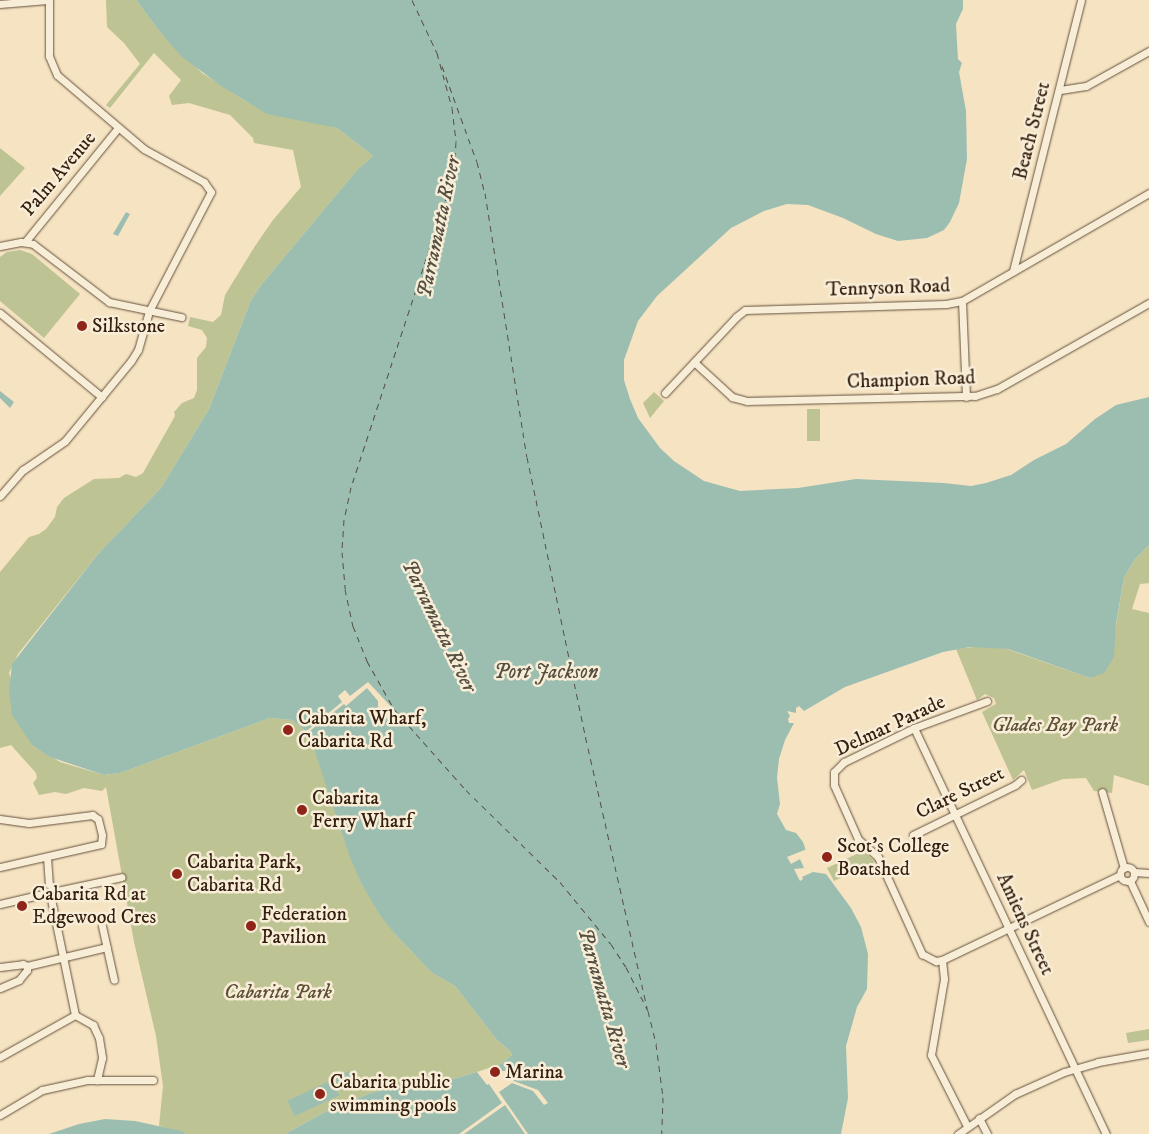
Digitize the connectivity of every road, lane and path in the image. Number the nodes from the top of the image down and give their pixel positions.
1 (48, 0) edge
2 (1081, 0) edge
3 (0, 4) edge
4 (1149, 51) edge
5 (1060, 90) junction
6 (118, 128) junction
7 (1149, 193) edge
8 (26, 242) junction
9 (0, 246) edge
10 (1013, 271) junction
11 (962, 301) junction
12 (1149, 304) edge
13 (149, 311) junction
14 (0, 313) edge
15 (181, 317) dead end
16 (694, 362) junction
17 (665, 393) dead end
18 (102, 396) junction
19 (966, 397) junction
20 (0, 496) edge
21 (987, 701) dead end
22 (914, 728) junction
23 (1021, 780) dead end
24 (1102, 792) dead end
25 (955, 814) junction
26 (0, 819) edge
27 (913, 835) dead end
28 (47, 857) junction
29 (0, 866) edge
30 (1124, 868) junction
31 (1134, 872) junction
32 (1149, 873) edge
33 (1120, 875) junction
34 (122, 877) dead end
35 (1130, 881) junction
36 (54, 889) junction
37 (43, 894) junction
38 (52, 899) junction
39 (0, 904) edge
40 (1149, 922) edge
41 (102, 926) dead end
42 (1008, 928) junction
43 (107, 947) junction
44 (64, 958) junction
45 (939, 961) junction
46 (27, 966) junction
47 (0, 967) edge
48 (114, 980) dead end
49 (0, 988) edge
50 (75, 1015) junction
51 (1149, 1053) edge
52 (0, 1058) edge
53 (1075, 1068) junction
54 (97, 1080) junction
55 (153, 1080) dead end
56 (0, 1115) edge
57 (979, 1118) junction
58 (967, 1126) junction
59 (958, 1134) edge
60 (987, 1134) edge
61 (1106, 1134) edge

1 - 3 street
1 - 6 street
2 - 5 street, Beach Street
4 - 5 street
5 - 10 street, Beach Street
6 - 8 street, Palm Avenue
6 - 13 street
7 - 10 street, Tennyson Road
8 - 9 street
8 - 13 street
10 - 11 street, Tennyson Road
11 - 16 street, Tennyson Road
11 - 19 street
12 - 19 street, Champion Road
13 - 15 street
13 - 18 street
14 - 18 street
16 - 17 street, Tennyson Road
16 - 19 street, Champion Road
18 - 20 street
21 - 22 street, Delmar Parade
22 - 25 street, Amiens Street
22 - 45 street, Delmar Parade
23 - 25 street, Clare Street
24 - 30 street
25 - 27 street, Clare Street
25 - 42 street, Amiens Street
26 - 28 street
28 - 29 street
28 - 36 street
30 - 31 street
30 - 33 street
31 - 32 street
31 - 35 street
33 - 35 street
33 - 42 street
34 - 36 street
35 - 40 street
36 - 37 street
36 - 38 street
37 - 38 street
37 - 39 street
38 - 44 street
41 - 43 street
42 - 45 street
42 - 53 street, Amiens Street
43 - 44 street
43 - 48 street
44 - 46 street
44 - 50 street
45 - 58 street
46 - 47 street
46 - 49 street
50 - 52 street
50 - 54 street
51 - 53 street
53 - 57 street
53 - 61 street, Amiens Street
54 - 55 street
54 - 56 street
57 - 58 street
57 - 60 street
58 - 59 street

